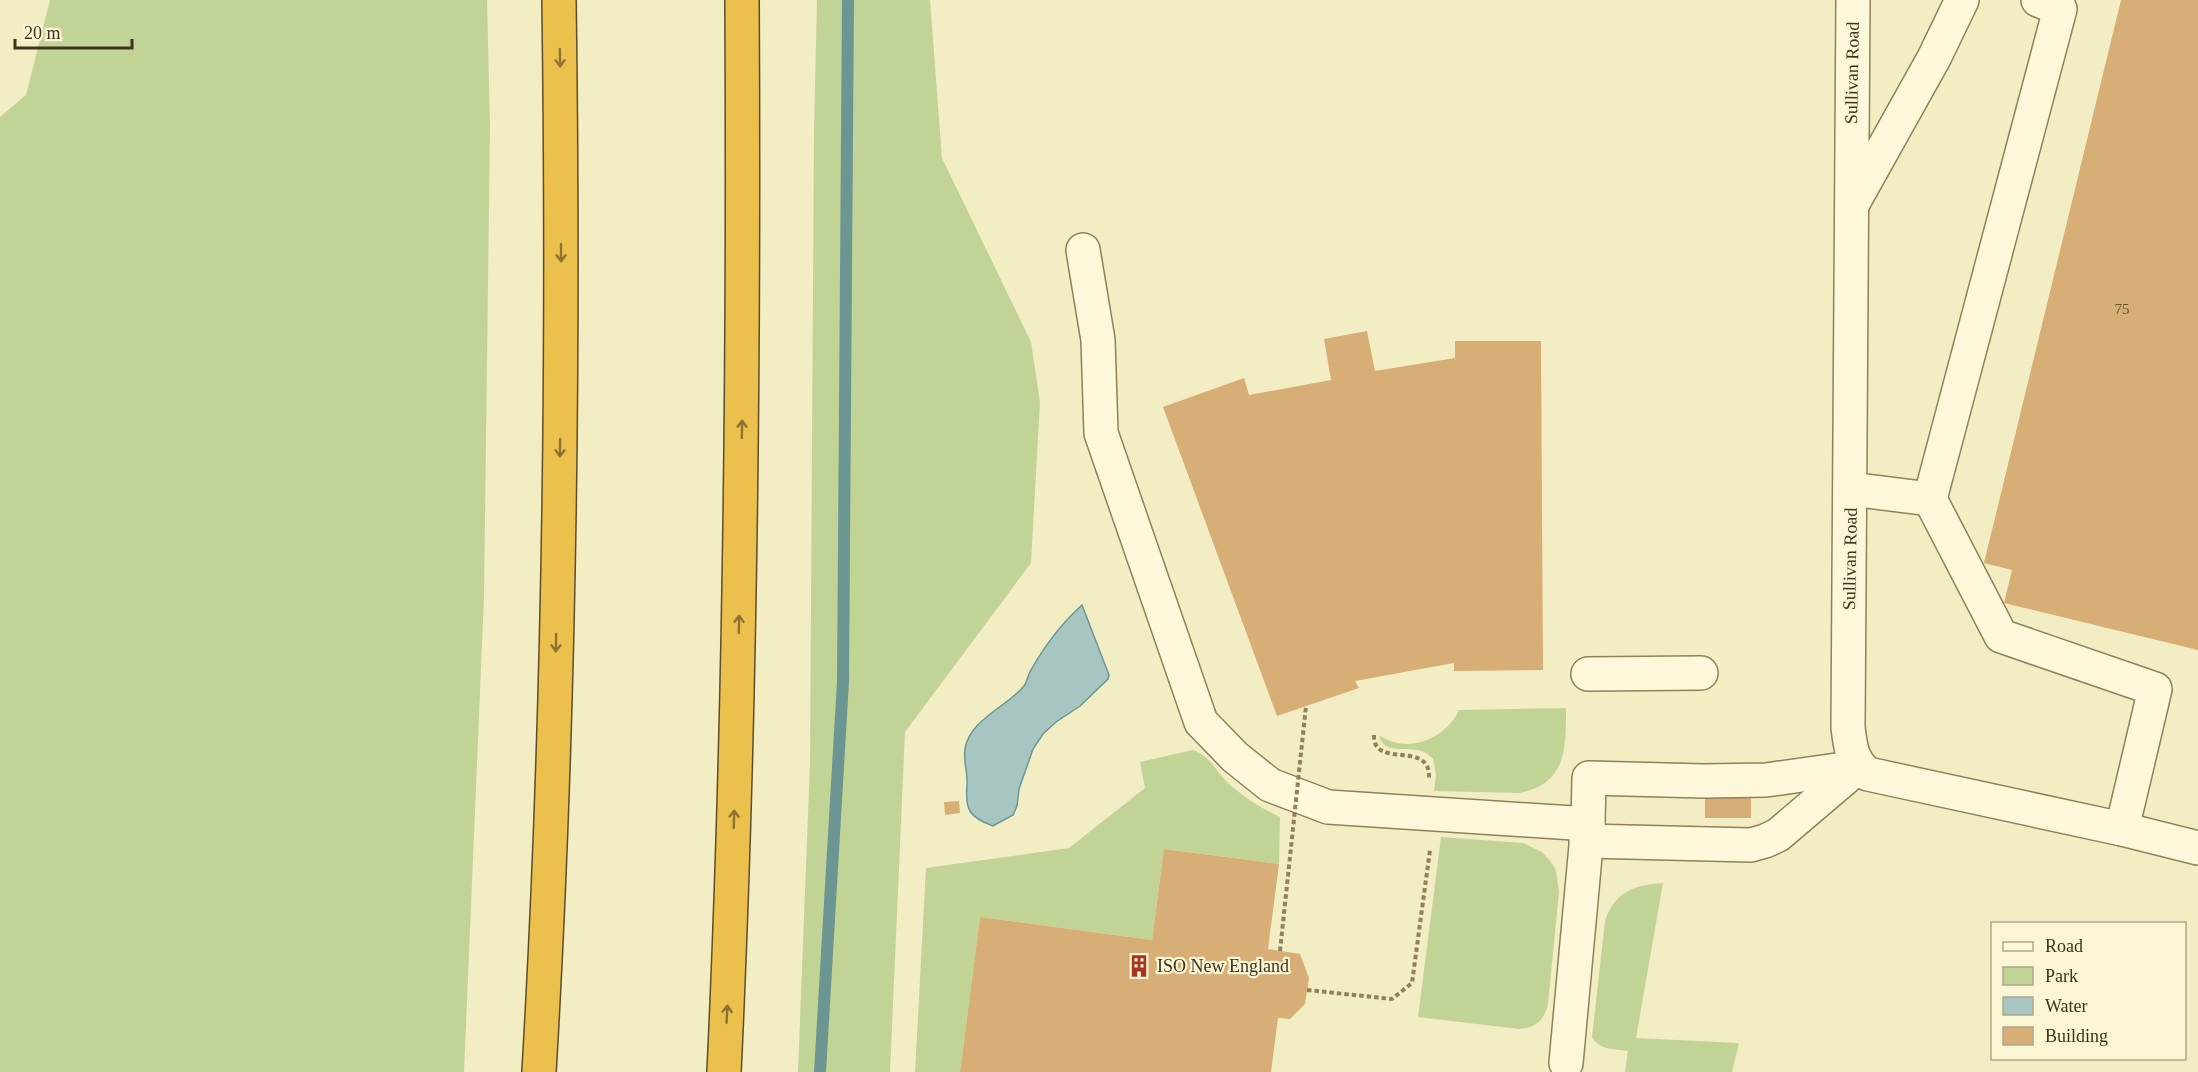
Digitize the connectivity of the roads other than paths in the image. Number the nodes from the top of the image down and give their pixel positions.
1 (559, 0) edge
2 (742, 0) edge
3 (1853, 0) edge
4 (1962, 0) edge
5 (2038, 0) edge
6 (1851, 207) junction
7 (1083, 250) dead end
8 (1851, 489) junction
9 (1930, 499) junction
10 (1701, 673) dead end
11 (1588, 674) dead end
12 (1858, 767) junction
13 (2122, 829) junction
14 (1587, 832) junction
15 (2198, 848) edge
16 (1566, 1063) dead end
17 (539, 1072) edge
18 (724, 1072) edge

1 -> 17 highway
18 -> 2 highway
3 - 6 street, Sullivan Road
4 - 6 street
5 - 9 street
6 - 8 street, Sullivan Road
7 - 14 street
8 - 9 street
8 - 12 street, Sullivan Road
9 - 13 street
10 - 11 street
12 - 13 street
12 - 14 street
12 - 14 street
13 - 15 street
14 - 16 street

